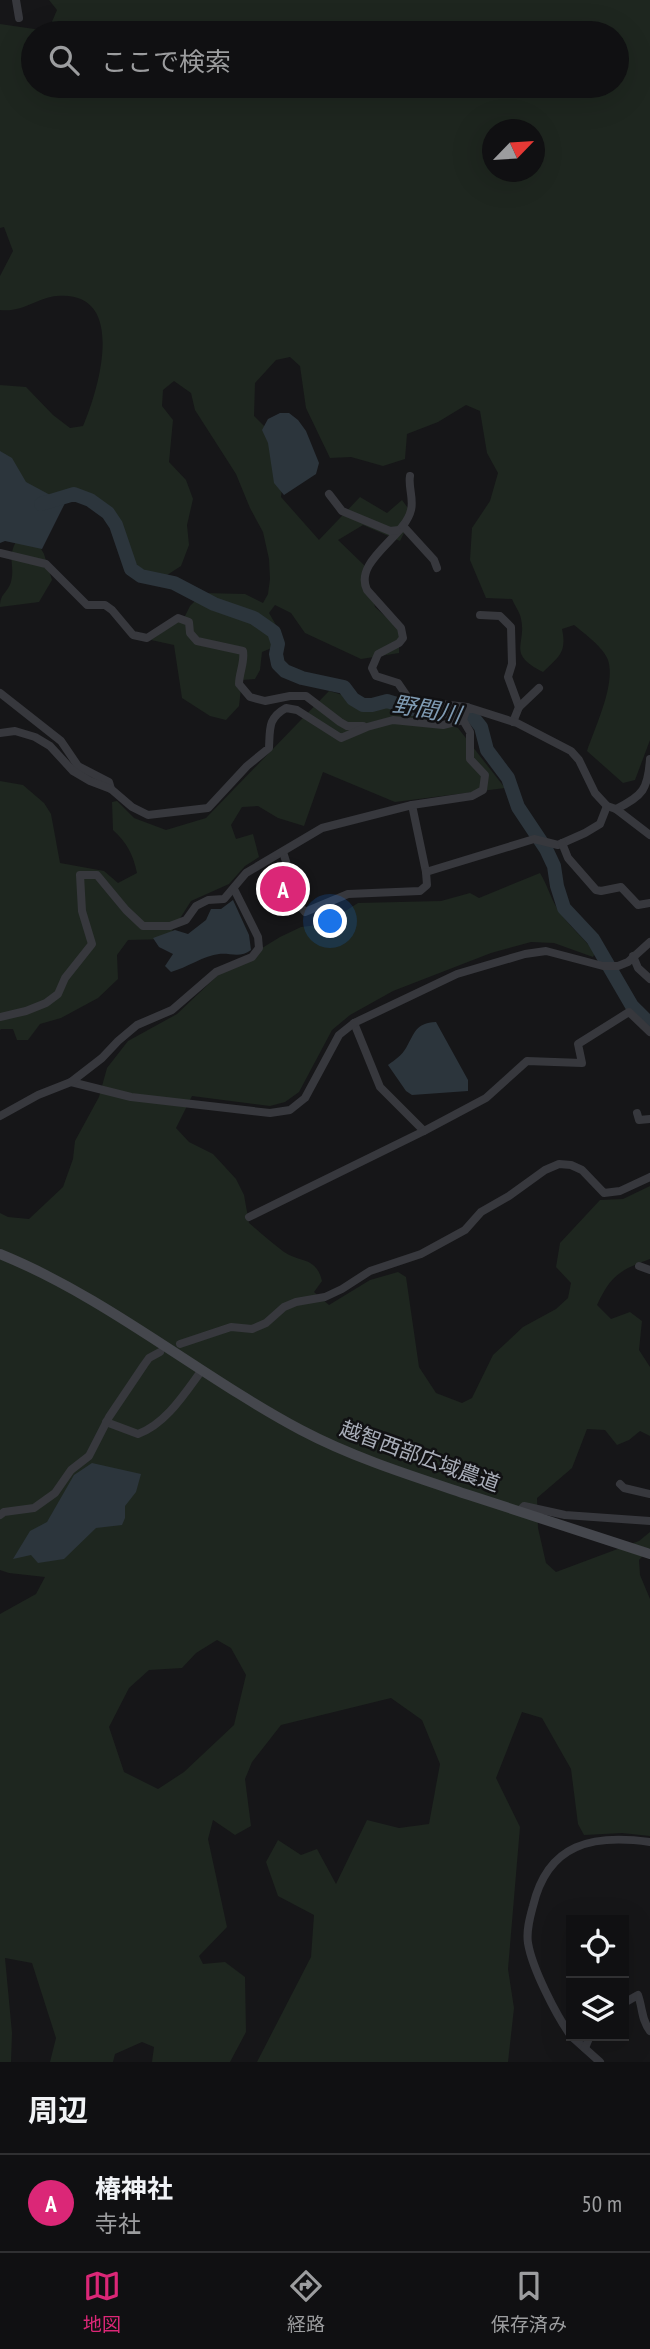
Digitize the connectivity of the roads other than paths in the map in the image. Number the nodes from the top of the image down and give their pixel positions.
1 (16, 0) edge
2 (19, 19) dead end
3 (410, 476) dead end
4 (329, 494) dead end
5 (401, 528) junction
6 (0, 553) edge
7 (437, 568) dead end
8 (480, 615) dead end
9 (539, 688) dead end
10 (0, 693) edge
11 (467, 707) junction
12 (519, 707) junction
13 (463, 720) junction
14 (513, 722) junction
15 (367, 727) junction
16 (0, 733) edge
17 (650, 759) edge
18 (111, 789) junction
19 (412, 805) junction
20 (607, 806) junction
21 (616, 809) junction
22 (650, 835) edge
23 (562, 843) junction
24 (283, 852) junction
25 (426, 872) junction
26 (234, 889) junction
27 (650, 903) edge
28 (650, 942) edge
29 (633, 956) junction
30 (650, 979) edge
31 (0, 1017) edge
32 (354, 1023) junction
33 (650, 1032) edge
34 (71, 1082) junction
35 (636, 1113) dead end
36 (0, 1116) edge
37 (650, 1119) edge
38 (424, 1131) junction
39 (650, 1177) edge
40 (249, 1217) dead end
41 (0, 1254) edge
42 (639, 1266) dead end
43 (650, 1270) edge
44 (180, 1344) dead end
45 (160, 1352) dead end
46 (202, 1370) junction
47 (106, 1422) junction
48 (620, 1484) dead end
49 (650, 1494) edge
50 (519, 1511) junction
51 (0, 1516) edge
52 (650, 1521) edge
53 (650, 1554) edge
54 (650, 1842) edge
55 (629, 2000) edge
56 (566, 2028) edge
57 (650, 2031) edge
58 (577, 2041) edge
59 (588, 2041) edge
60 (585, 2048) junction
61 (600, 2062) edge

1 - 2 street
3 - 5 street
4 - 5 street
5 - 7 street
5 - 11 street
6 - 15 street
8 - 12 street
9 - 12 street
10 - 18 street
11 - 13 street
11 - 14 street
12 - 14 street
13 - 15 street
13 - 19 street
14 - 20 street
15 - 18 street
16 - 18 street
17 - 21 street
19 - 24 street
19 - 25 street
20 - 21 street
20 - 23 street
21 - 22 street
23 - 25 street
23 - 27 street
24 - 25 street
24 - 26 street
26 - 31 street
26 - 34 street
28 - 29 street
29 - 30 street
29 - 32 street
32 - 34 street
32 - 38 street
33 - 38 street
34 - 36 street
35 - 37 street
38 - 40 street
39 - 44 street
41 - 46 street, 越智西部広域農道
42 - 43 street
45 - 47 street
46 - 47 street
46 - 50 street, 越智西部広域農道
47 - 51 street
48 - 49 street
50 - 52 street
50 - 53 street, 越智西部広域農道
54 - 56 street
55 - 57 street
58 - 60 street
59 - 60 street
60 - 61 street

